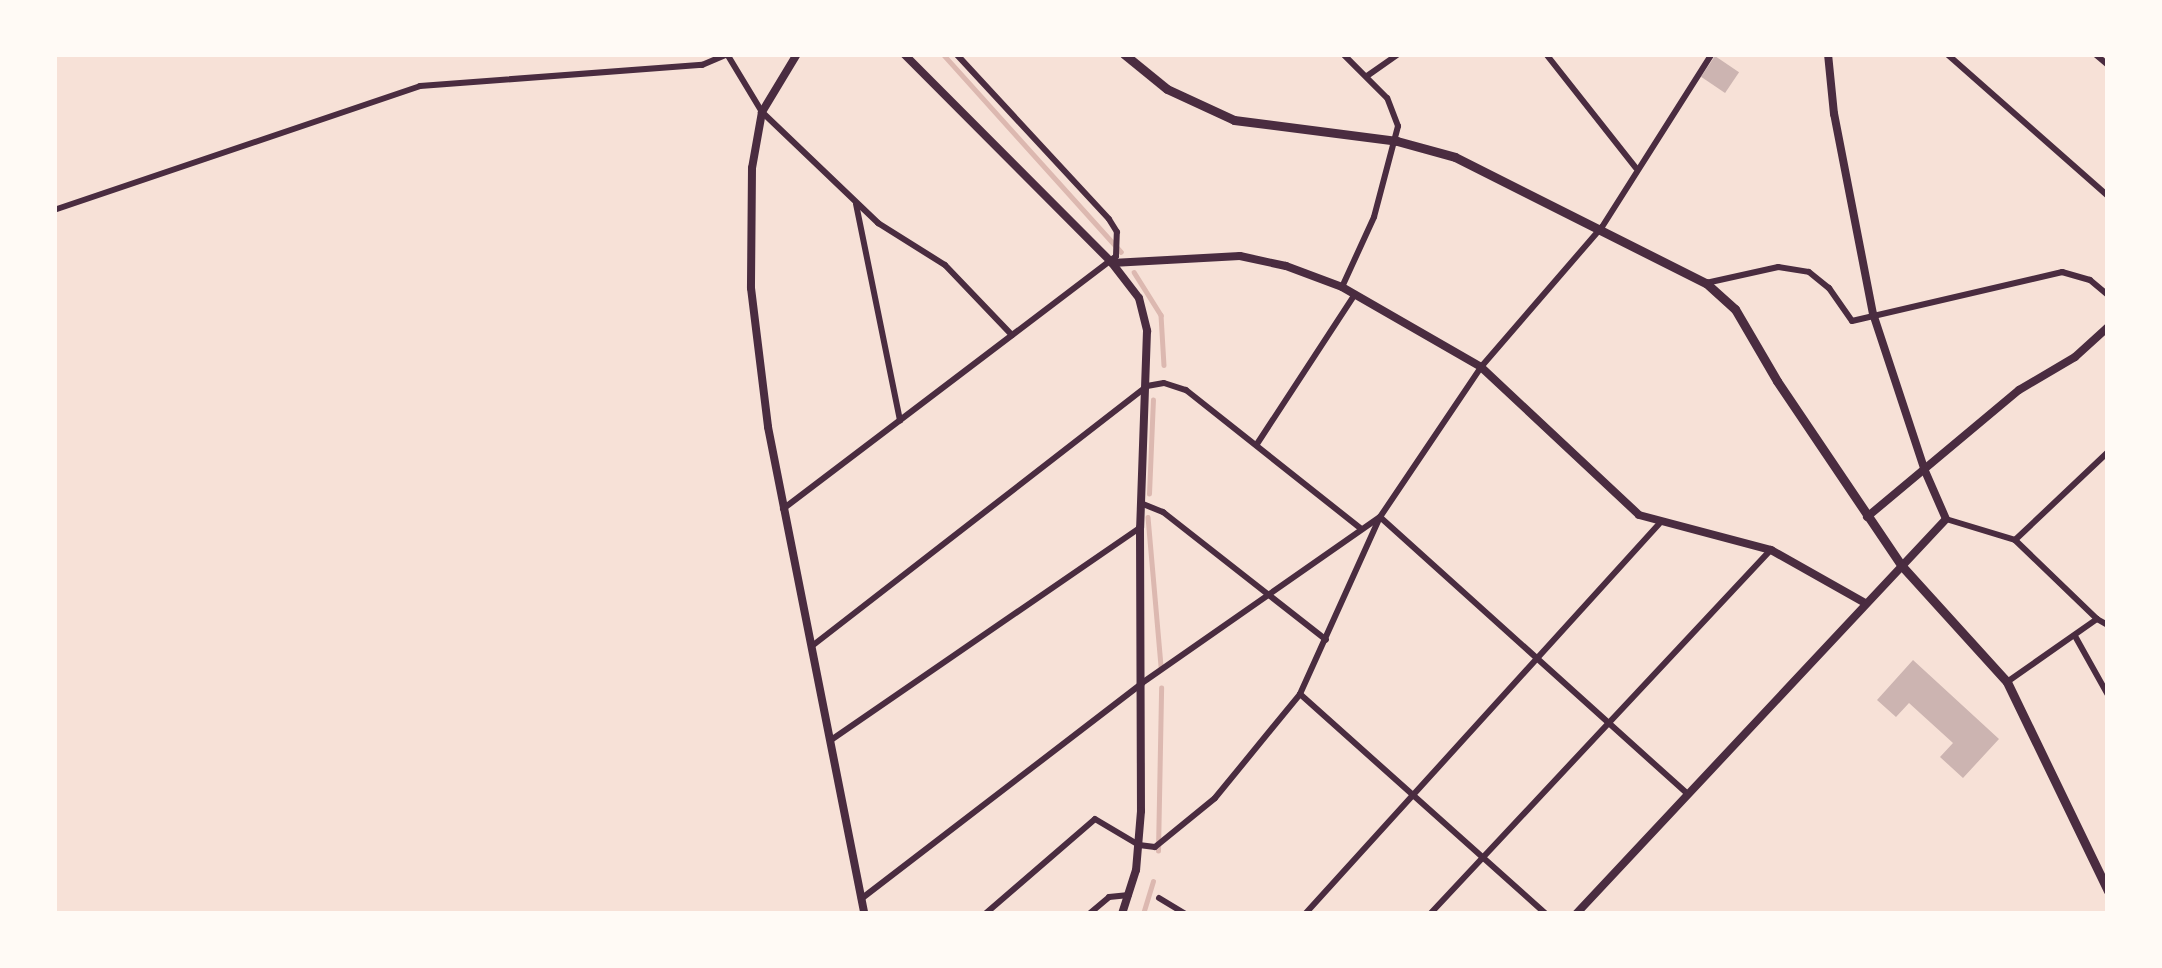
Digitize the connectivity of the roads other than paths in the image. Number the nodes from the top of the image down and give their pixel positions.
1 (727, 54) edge
2 (797, 54) edge
3 (904, 54) edge
4 (956, 54) edge
5 (1124, 54) edge
6 (1343, 54) edge
7 (1399, 54) edge
8 (1546, 54) edge
9 (1712, 54) edge
10 (1828, 54) edge
11 (1947, 54) edge
12 (2096, 54) edge
13 (2108, 65) edge
14 (1366, 76) junction
15 (762, 112) junction
16 (1397, 141) junction
17 (1636, 168) junction
18 (2108, 196) edge
19 (855, 201) junction
20 (54, 210) edge
21 (1602, 227) junction
22 (1112, 263) junction
23 (1706, 283) junction
24 (1342, 287) junction
25 (1355, 294) junction
26 (2108, 295) edge
27 (1874, 314) junction
28 (2108, 327) edge
29 (1013, 335) junction
30 (1481, 368) junction
31 (1147, 386) junction
32 (900, 421) junction
33 (1257, 443) junction
34 (2108, 452) edge
35 (1925, 471) junction
36 (1143, 504) junction
37 (783, 509) junction
38 (1381, 517) junction
39 (1867, 518) junction
40 (1946, 519) junction
41 (1659, 524) junction
42 (1140, 528) junction
43 (1360, 528) junction
44 (2015, 540) junction
45 (1771, 550) junction
46 (1901, 565) junction
47 (1269, 596) junction
48 (1864, 602) junction
49 (2097, 620) junction
50 (2108, 625) edge
51 (2075, 636) junction
52 (1326, 640) junction
53 (809, 648) junction
54 (1537, 661) junction
55 (1142, 682) junction
56 (2007, 682) junction
57 (1300, 694) junction
58 (2108, 695) edge
59 (1610, 721) junction
60 (828, 742) junction
61 (1687, 793) junction
62 (1414, 796) junction
63 (1139, 845) junction
64 (1486, 858) junction
65 (2108, 891) edge
66 (1129, 895) junction
67 (1159, 898) dead end
68 (859, 901) junction
69 (864, 914) edge
70 (985, 914) edge
71 (1089, 914) edge
72 (1122, 914) edge
73 (1186, 914) edge
74 (1305, 914) edge
75 (1430, 914) edge
76 (1546, 914) edge
77 (1576, 914) edge

1 - 15 street
1 - 20 street
2 - 15 street
3 - 22 street
4 - 22 street
5 - 16 main road
6 - 14 street
7 - 14 street
8 - 17 street
9 - 17 street
10 - 27 street
11 - 18 street
12 - 13 street
14 - 16 street
15 - 19 street
15 - 37 street
16 - 21 main road
16 - 24 street
17 - 21 street
19 - 29 street
19 - 32 street
21 - 23 main road
21 - 30 street
22 - 24 street
22 - 29 street
22 - 31 street
23 - 27 street
23 - 39 main road
24 - 25 street
25 - 30 street
25 - 33 street
26 - 27 street
27 - 35 street
28 - 35 street
29 - 32 street
30 - 38 street
30 - 41 street
31 - 33 street
31 - 36 street
31 - 53 street
32 - 37 street
33 - 43 street
34 - 44 street
35 - 39 street
35 - 40 street
36 - 42 street
36 - 47 street
37 - 53 street
38 - 43 street
38 - 52 street
38 - 54 street
39 - 46 main road
40 - 44 street
40 - 46 street
41 - 45 street
41 - 54 street
42 - 55 street
42 - 60 street
43 - 47 street
44 - 49 street
45 - 48 street
45 - 59 street
46 - 48 street
46 - 56 main road
47 - 52 street
47 - 55 street
48 - 61 street
49 - 50 street
49 - 51 street
51 - 56 street
51 - 58 street
52 - 57 street
53 - 60 street
54 - 59 street
54 - 62 street
55 - 63 street
55 - 68 street
56 - 65 main road
57 - 62 street
57 - 63 street
59 - 61 street
59 - 64 street
60 - 68 street
61 - 77 street
62 - 64 street
62 - 74 street
63 - 66 street
63 - 70 street
64 - 75 street
64 - 76 street
66 - 71 street
66 - 72 street
67 - 73 street
68 - 69 street

